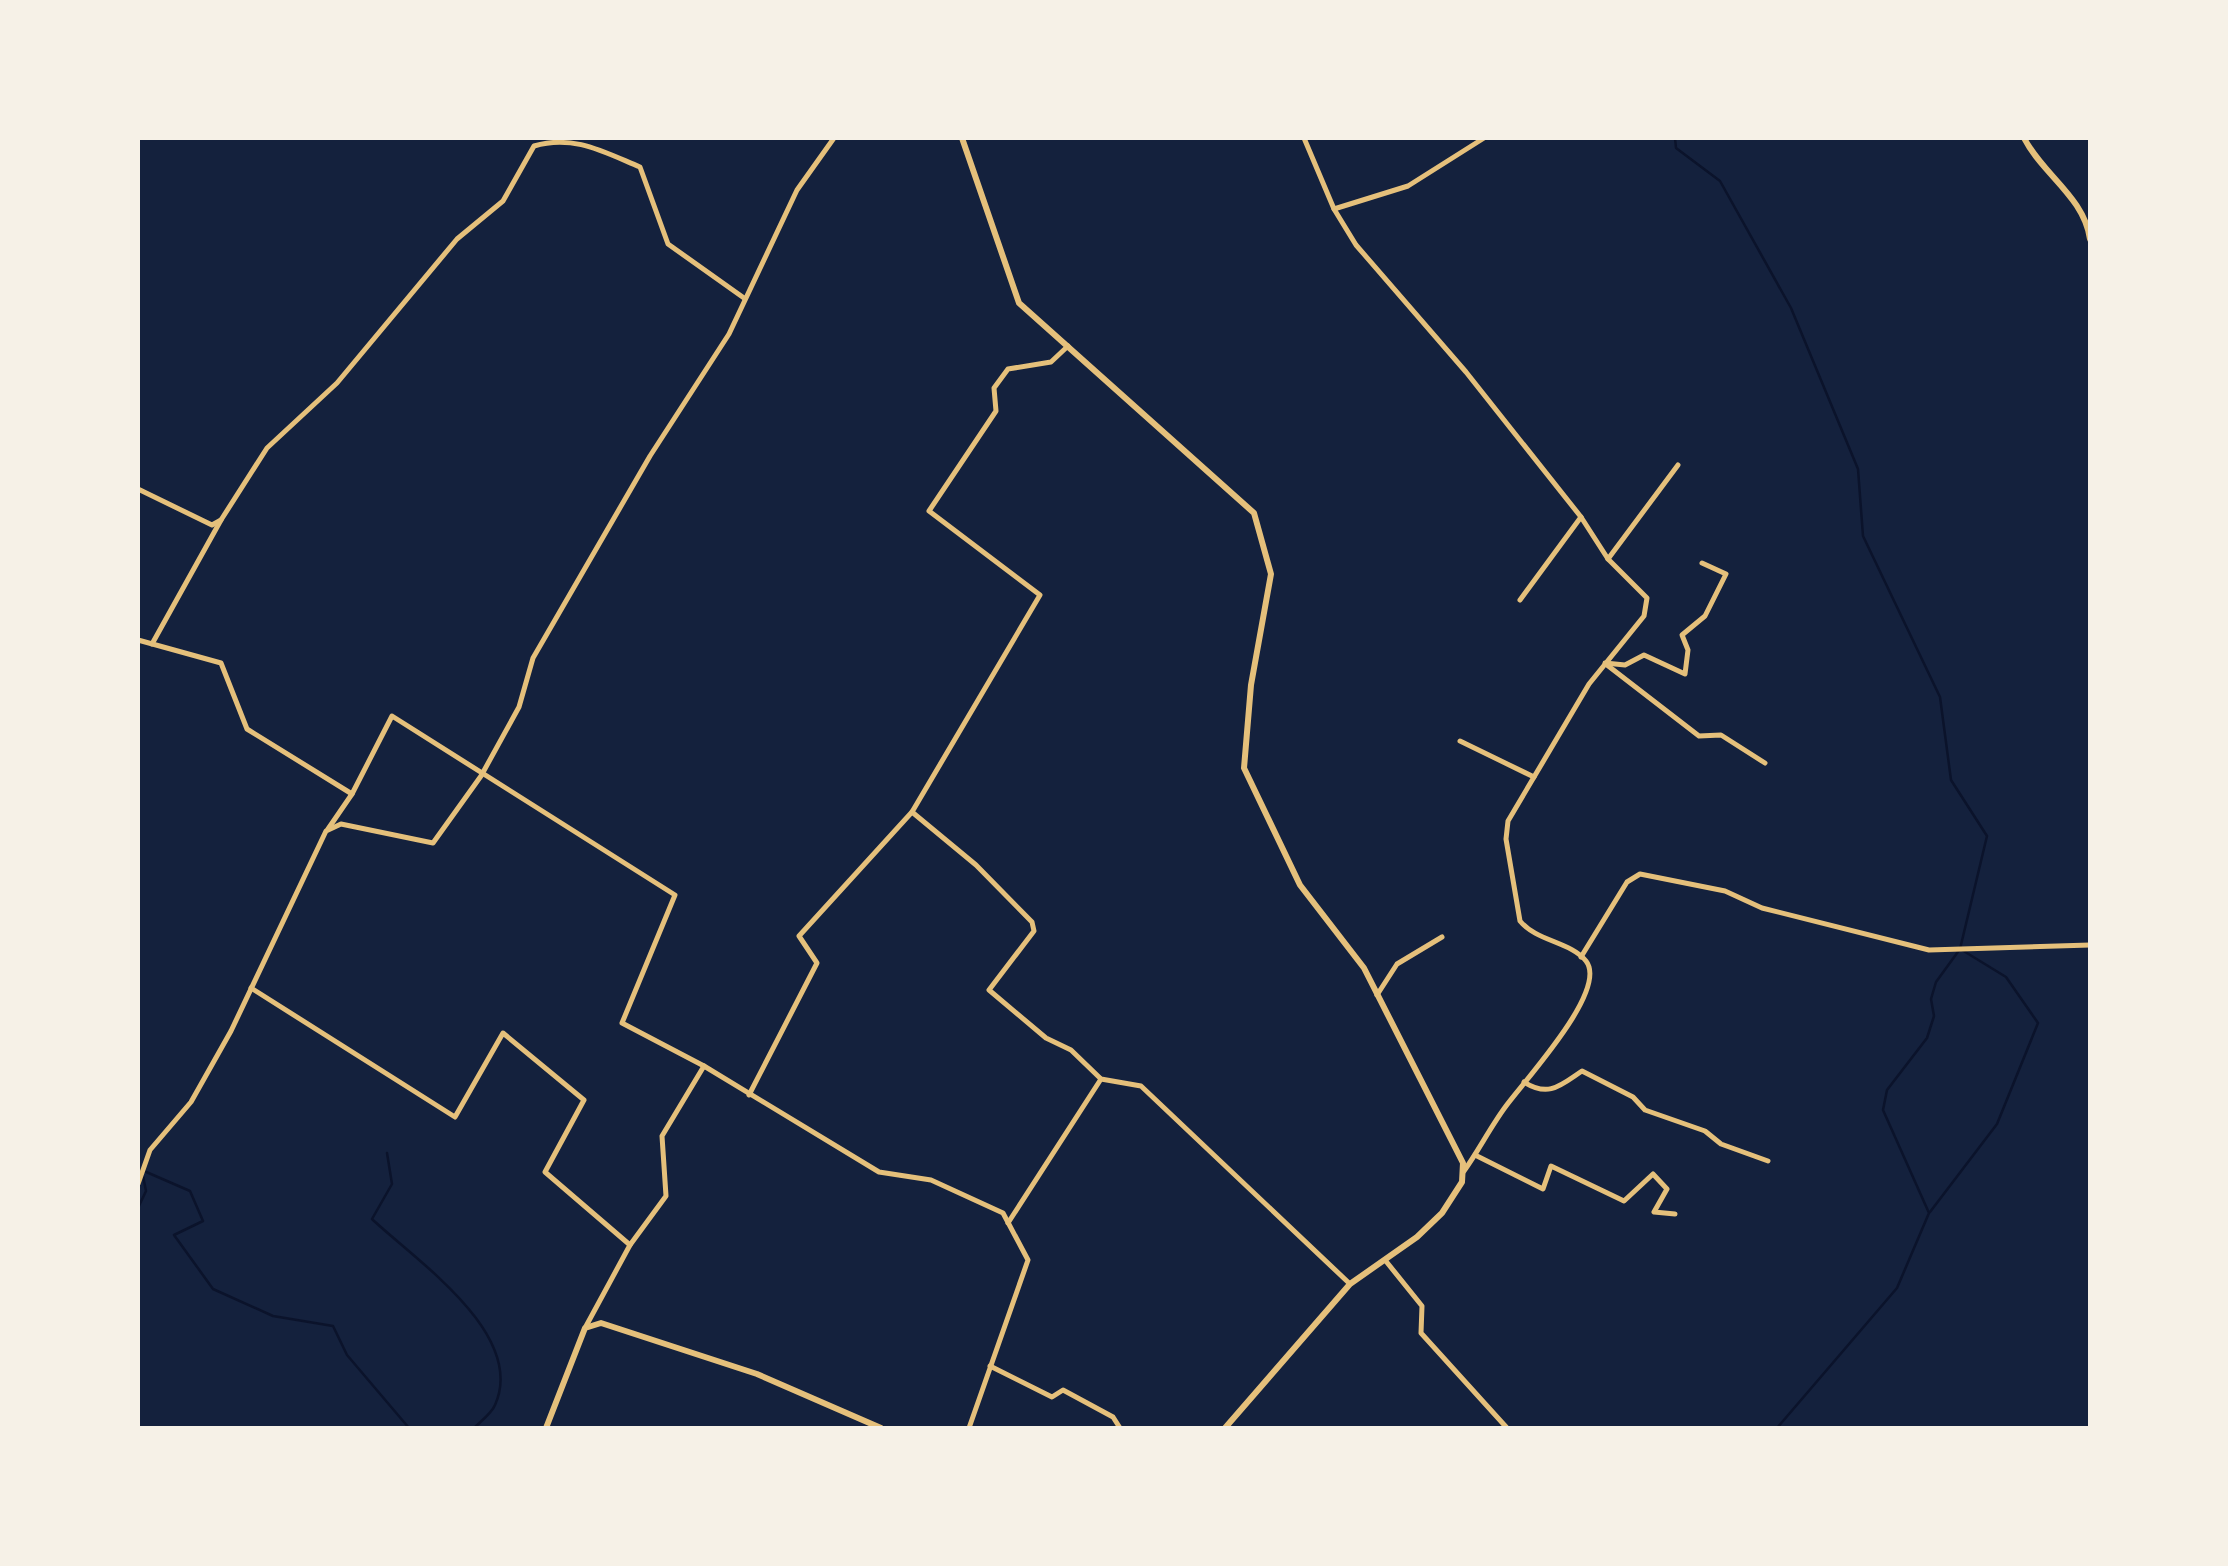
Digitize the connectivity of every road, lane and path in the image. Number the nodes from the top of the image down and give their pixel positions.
1 (834, 138) edge
2 (962, 138) edge
3 (1304, 138) edge
4 (1484, 138) edge
5 (2024, 138) edge
6 (1334, 209) junction
7 (2090, 239) edge
8 (744, 298) junction
9 (1068, 346) junction
10 (1678, 466) dead end
11 (138, 490) edge
12 (1580, 517) junction
13 (222, 520) junction
14 (1608, 560) junction
15 (1702, 563) dead end
16 (1520, 600) dead end
17 (138, 640) edge
18 (152, 644) junction
19 (1605, 663) junction
20 (1460, 741) dead end
21 (1766, 763) dead end
22 (481, 776) junction
23 (1534, 777) junction
24 (352, 794) junction
25 (912, 812) junction
26 (326, 831) junction
27 (1442, 937) dead end
28 (2090, 945) edge
29 (1581, 957) junction
30 (251, 988) junction
31 (1377, 995) junction
32 (704, 1066) junction
33 (1101, 1079) junction
34 (1524, 1082) junction
35 (749, 1095) junction
36 (1476, 1155) junction
37 (1768, 1161) dead end
38 (1464, 1172) junction
39 (138, 1184) edge
40 (1675, 1214) dead end
41 (1008, 1223) junction
42 (630, 1246) junction
43 (1384, 1260) junction
44 (1350, 1284) junction
45 (585, 1328) junction
46 (990, 1366) junction
47 (546, 1428) edge
48 (880, 1428) edge
49 (969, 1428) edge
50 (1120, 1428) edge
51 (1225, 1428) edge
52 (1507, 1428) edge

1 - 8 street
2 - 9 street
3 - 6 street
4 - 6 street
5 - 7 street
6 - 12 street
8 - 13 street
8 - 22 street
9 - 25 street
9 - 31 street
10 - 14 street
11 - 13 street
12 - 14 street
12 - 16 street
13 - 18 street
14 - 19 street
15 - 19 street
17 - 18 street
18 - 24 street
19 - 21 street
19 - 23 street
20 - 23 street
22 - 24 street
22 - 26 street
22 - 32 street
23 - 29 street
24 - 26 street
25 - 33 street
25 - 35 street
26 - 30 street
27 - 31 street
28 - 29 street
29 - 34 street
30 - 39 street
30 - 42 street
31 - 38 street
32 - 35 street
32 - 42 street
33 - 41 street
33 - 44 street
34 - 36 street
34 - 37 street
35 - 41 street
36 - 38 street
36 - 40 street
38 - 43 street
41 - 46 street
42 - 45 street
43 - 44 street
43 - 52 street
44 - 51 street
45 - 47 street
45 - 48 street
46 - 49 street
46 - 50 street

